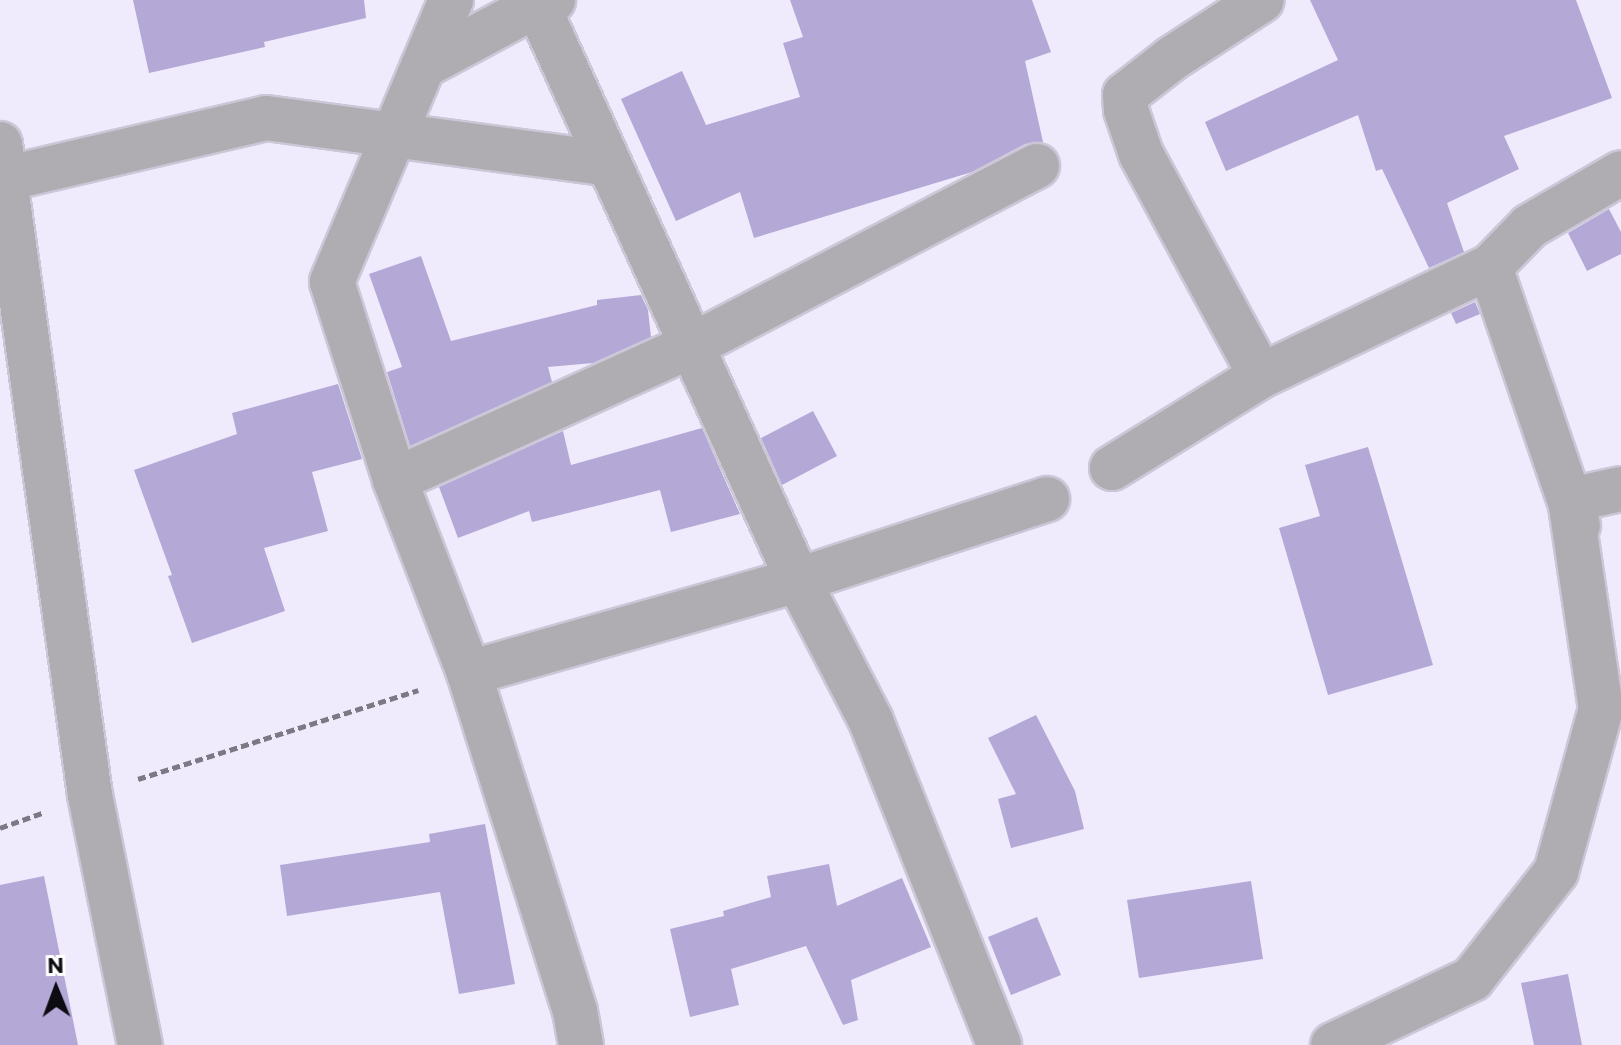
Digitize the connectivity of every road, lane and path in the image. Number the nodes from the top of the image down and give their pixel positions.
1 (451, 0) edge
2 (1262, 0) edge
3 (541, 2) edge
4 (423, 66) junction
5 (395, 134) junction
6 (609, 164) junction
7 (1037, 166) dead end
8 (1, 168) edge
9 (1621, 173) edge
10 (1490, 267) junction
11 (24, 323) junction
12 (691, 346) junction
13 (0, 373) edge
14 (1261, 376) junction
15 (1112, 468) dead end
16 (395, 480) junction
17 (1621, 489) edge
18 (1047, 499) dead end
19 (1570, 500) junction
20 (798, 580) junction
21 (1621, 657) edge
22 (469, 673) junction
23 (90, 795) junction
24 (0, 828) edge
25 (140, 1045) edge
26 (581, 1045) edge
27 (999, 1045) edge
28 (1333, 1045) edge

1 - 4 street
2 - 14 street
3 - 4 street
3 - 6 street
4 - 5 street
5 - 6 street
5 - 8 street
5 - 16 street
6 - 12 street
7 - 12 street
8 - 11 street
9 - 10 street
10 - 14 street
10 - 19 street
11 - 13 street
11 - 23 street
12 - 16 street
12 - 20 street
14 - 15 street
16 - 22 street
17 - 19 street
18 - 20 street
19 - 21 street
19 - 28 street
20 - 22 street
20 - 27 street
22 - 23 path
22 - 26 street
23 - 24 path
23 - 25 street

